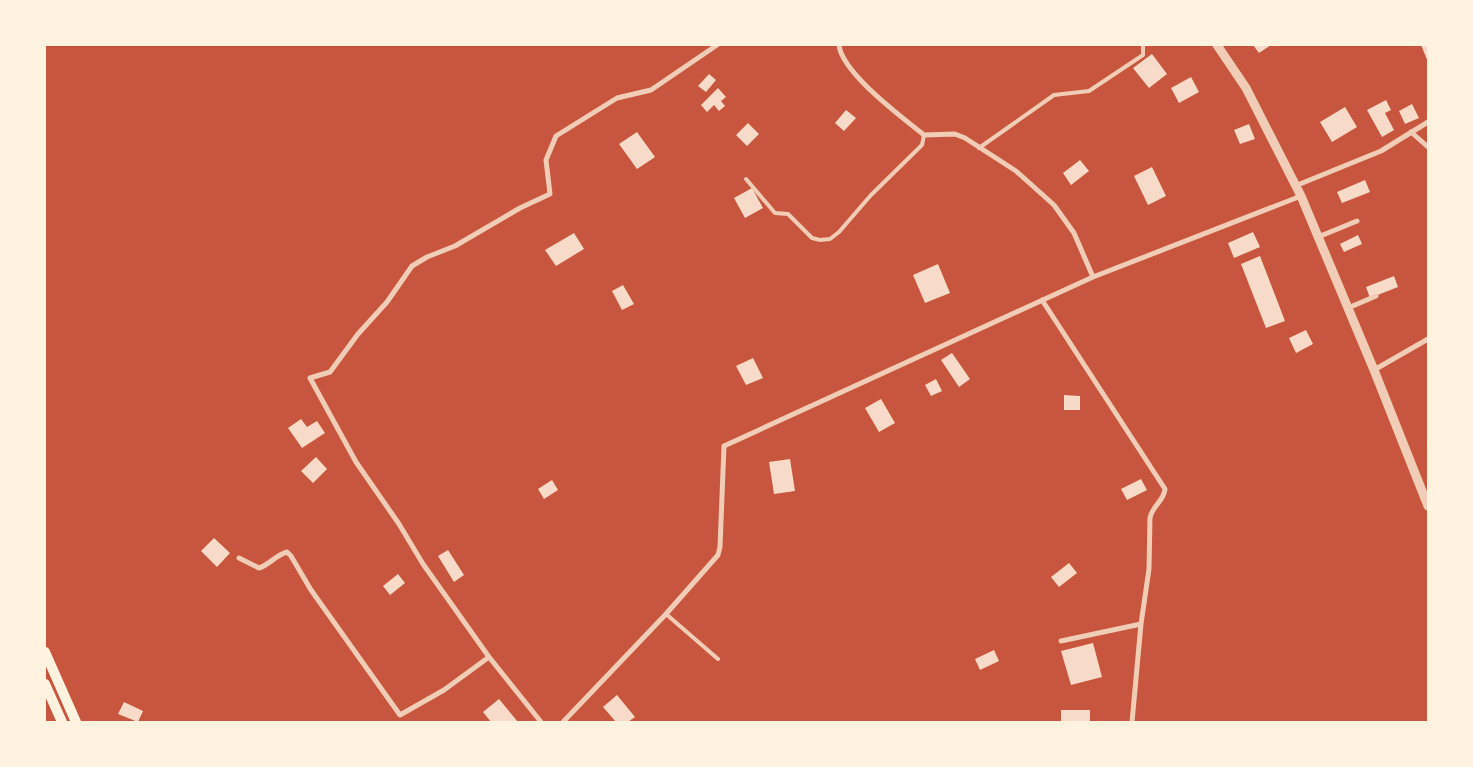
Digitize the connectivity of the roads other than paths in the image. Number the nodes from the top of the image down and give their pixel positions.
1 (717, 45) edge
2 (839, 45) edge
3 (1143, 45) edge
4 (1218, 45) edge
5 (1428, 122) edge
6 (1411, 132) junction
7 (924, 135) junction
8 (1428, 147) edge
9 (979, 148) junction
10 (746, 179) dead end
11 (1296, 186) junction
12 (1301, 196) junction
13 (1357, 221) dead end
14 (1318, 237) junction
15 (1093, 277) junction
16 (1376, 296) dead end
17 (1042, 300) junction
18 (1348, 308) junction
19 (1428, 339) edge
20 (1374, 370) junction
21 (1428, 506) edge
22 (239, 558) dead end
23 (666, 614) junction
24 (1141, 624) junction
25 (1061, 641) dead end
26 (45, 652) edge
27 (489, 657) junction
28 (718, 659) dead end
29 (45, 684) edge
30 (62, 722) edge
31 (76, 722) edge
32 (541, 722) edge
33 (563, 722) edge
34 (1132, 722) edge

1 - 27 street
2 - 7 street
3 - 9 lane
4 - 11 street
5 - 6 street
6 - 8 street
6 - 11 street
7 - 9 street
7 - 10 lane
9 - 15 street
11 - 12 street
12 - 14 street
12 - 15 street
13 - 14 street
14 - 18 street
15 - 17 street
16 - 18 street
17 - 23 street
17 - 24 street
18 - 20 street
19 - 20 street
20 - 21 street
22 - 27 street
23 - 28 lane
23 - 33 street
24 - 25 street
24 - 34 street
26 - 31 main road
27 - 32 street
29 - 30 main road

